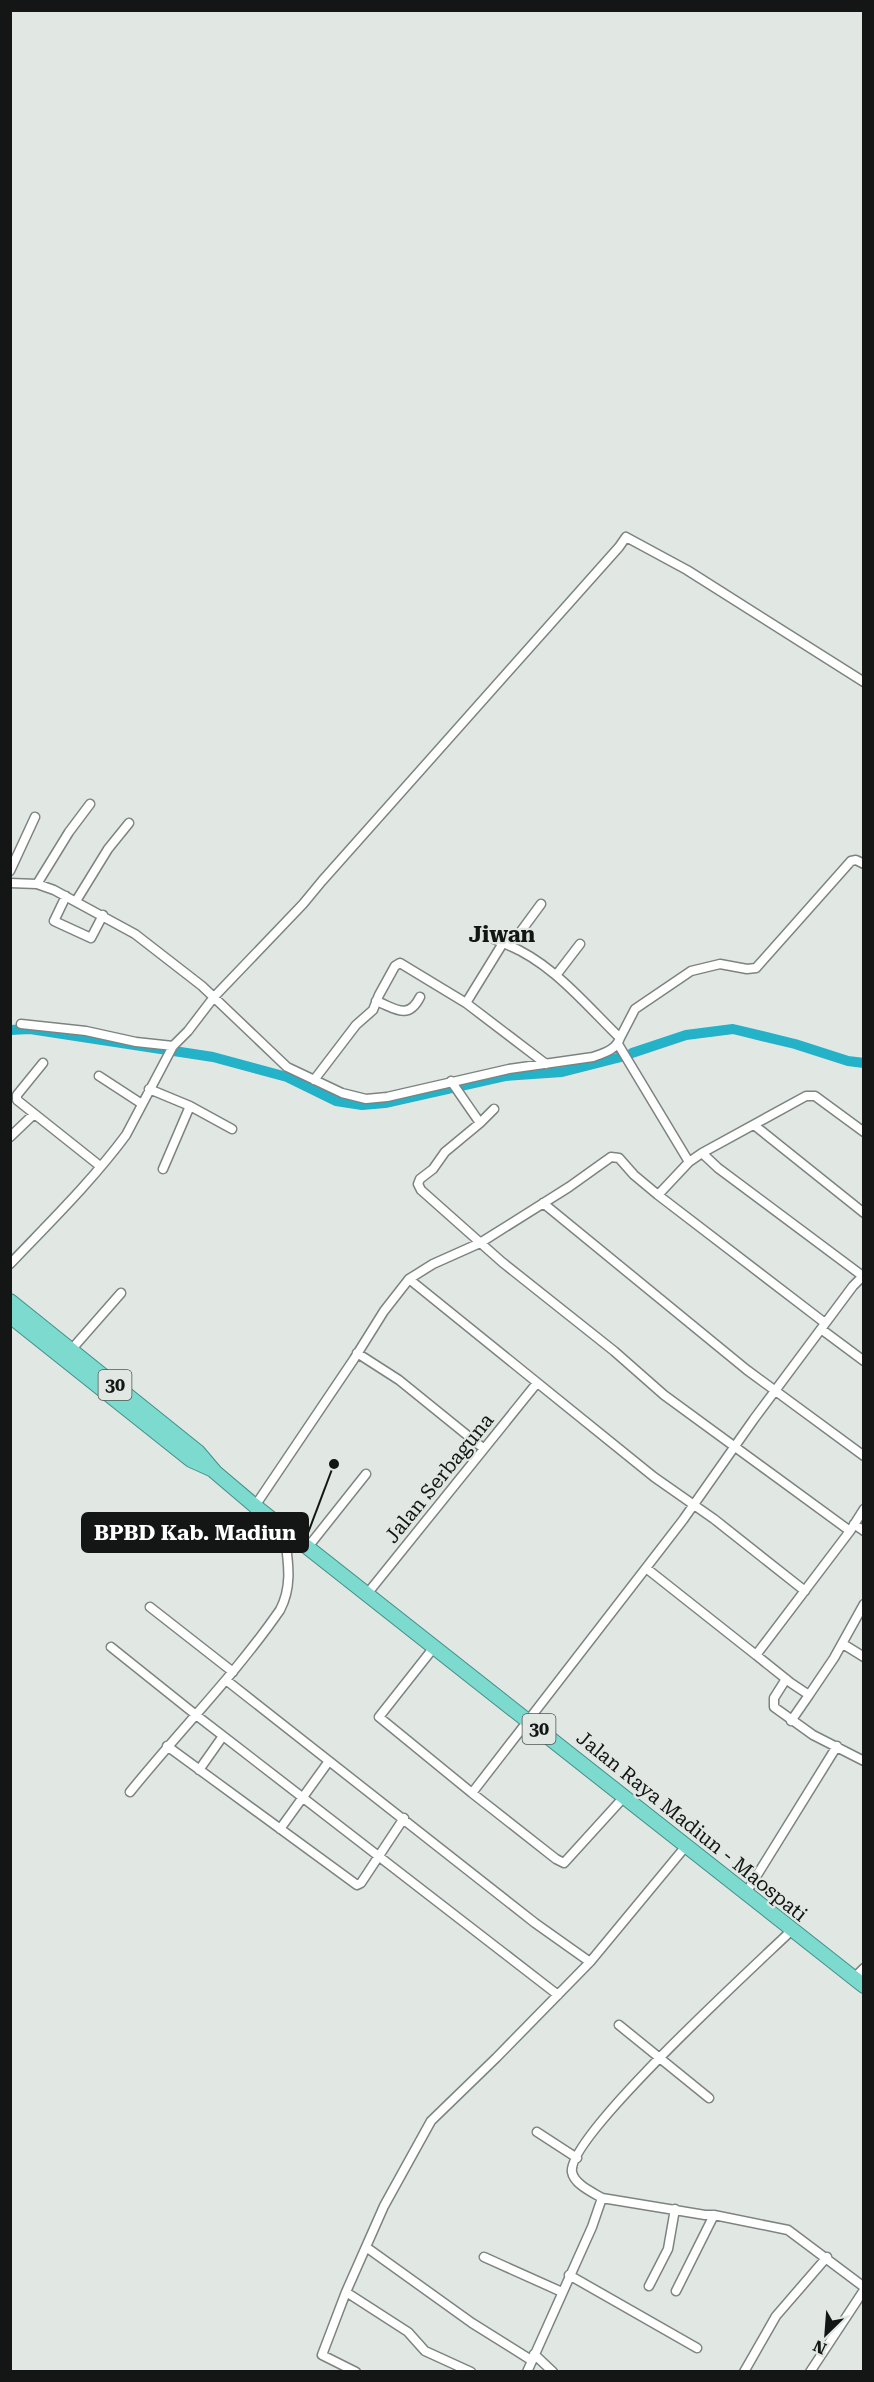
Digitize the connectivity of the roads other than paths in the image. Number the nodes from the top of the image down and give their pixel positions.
1 (864, 682) edge
2 (90, 804) dead end
3 (35, 816) dead end
4 (129, 824) dead end
5 (864, 864) edge
6 (10, 870) edge
7 (10, 883) edge
8 (37, 884) junction
9 (66, 896) junction
10 (76, 901) junction
11 (541, 904) dead end
12 (103, 915) junction
13 (482, 934) dead end
14 (506, 944) junction
15 (580, 944) dead end
16 (556, 974) junction
17 (214, 997) junction
18 (420, 997) dead end
19 (376, 1001) junction
20 (466, 1003) junction
21 (21, 1024) dead end
22 (619, 1041) junction
23 (172, 1048) junction
24 (43, 1063) dead end
25 (546, 1064) junction
26 (99, 1076) dead end
27 (314, 1080) junction
28 (452, 1082) junction
29 (149, 1089) junction
30 (142, 1104) junction
31 (190, 1106) junction
32 (494, 1109) dead end
33 (34, 1114) junction
34 (480, 1123) junction
35 (754, 1125) junction
36 (232, 1129) dead end
37 (864, 1132) edge
38 (10, 1137) edge
39 (702, 1153) junction
40 (689, 1162) junction
41 (100, 1166) junction
42 (163, 1169) dead end
43 (658, 1195) junction
44 (543, 1203) junction
45 (864, 1213) edge
46 (480, 1243) junction
47 (10, 1264) edge
48 (863, 1276) edge
49 (409, 1279) junction
50 (121, 1293) dead end
51 (10, 1301) edge
52 (10, 1316) edge
53 (823, 1326) junction
54 (72, 1350) junction
55 (357, 1353) junction
56 (864, 1361) edge
57 (537, 1383) junction
58 (776, 1390) junction
59 (113, 1391) junction
60 (483, 1448) junction
61 (735, 1448) junction
62 (864, 1456) edge
63 (366, 1474) dead end
64 (255, 1506) junction
65 (692, 1506) junction
66 (864, 1509) edge
67 (851, 1528) junction
68 (284, 1529) junction
69 (864, 1531) edge
70 (308, 1547) junction
71 (646, 1568) junction
72 (805, 1591) junction
73 (367, 1594) junction
74 (150, 1607) dead end
75 (863, 1607) edge
76 (843, 1644) junction
77 (435, 1646) junction
78 (111, 1647) dead end
79 (756, 1655) junction
80 (864, 1657) edge
81 (233, 1672) junction
82 (786, 1679) junction
83 (226, 1680) junction
84 (809, 1695) junction
85 (196, 1715) junction
86 (530, 1721) junction
87 (791, 1721) junction
88 (223, 1736) junction
89 (167, 1746) junction
90 (837, 1746) junction
91 (329, 1761) junction
92 (864, 1761) edge
93 (198, 1770) junction
94 (130, 1792) dead end
95 (472, 1793) junction
96 (304, 1797) junction
97 (624, 1797) junction
98 (404, 1818) junction
99 (280, 1829) junction
100 (686, 1846) junction
101 (378, 1855) junction
102 (746, 1893) junction
103 (792, 1930) junction
104 (590, 1962) junction
105 (864, 1968) edge
106 (859, 1982) edge
107 (558, 1995) junction
108 (619, 2025) dead end
109 (660, 2057) junction
110 (709, 2098) dead end
111 (537, 2132) dead end
112 (577, 2158) junction
113 (602, 2198) junction
114 (675, 2209) junction
115 (714, 2215) junction
116 (366, 2247) junction
117 (484, 2257) dead end
118 (827, 2257) junction
119 (569, 2275) junction
120 (649, 2286) dead end
121 (864, 2288) edge
122 (676, 2291) dead end
123 (346, 2292) junction
124 (561, 2292) junction
125 (697, 2348) dead end
126 (533, 2357) junction
127 (352, 2370) edge
128 (471, 2372) edge
129 (527, 2372) edge
130 (554, 2372) edge
131 (744, 2372) edge
132 (810, 2372) edge

1 - 17 street
2 - 8 street
3 - 6 street
4 - 10 street
5 - 22 street
7 - 8 street
8 - 9 street
9 - 10 street
9 - 12 street
10 - 12 street
11 - 14 street
12 - 17 street
13 - 14 street
14 - 16 street
14 - 20 street
15 - 16 street
16 - 22 street
17 - 23 street
17 - 27 street
18 - 19 street
19 - 20 street
19 - 27 street
20 - 25 street
21 - 23 street
22 - 25 street
22 - 40 street
23 - 29 street
24 - 33 street
25 - 28 street
26 - 30 street
27 - 28 street
28 - 34 street
29 - 30 street
29 - 31 street
30 - 41 street
31 - 36 street
31 - 42 street
32 - 34 street
33 - 38 street
33 - 41 street
34 - 46 street
35 - 37 street
35 - 39 street
35 - 45 street
39 - 40 street
39 - 48 street
40 - 43 street
41 - 47 street
43 - 44 street
43 - 53 street
44 - 46 street
44 - 58 street
46 - 49 street
46 - 61 street
48 - 53 street
49 - 55 street
49 - 57 street
50 - 54 street
51 - 54 highway, Jalan Raya Madiun - Maospati / 30
52 - 59 highway, Jalan Raya Madiun - Maospati / 30
53 - 56 street
53 - 58 street
54 - 59 highway, Jalan Raya Madiun - Maospati / 30
55 - 60 street
55 - 64 street
57 - 60 street, Jalan Serbaguna
57 - 65 street
58 - 61 street
58 - 62 street
59 - 64 highway, Jalan Raya Madiun - Maospati / 30
60 - 73 street, Jalan Serbaguna
61 - 65 street
61 - 67 street
63 - 70 street
64 - 68 highway, Jalan Raya Madiun - Maospati / 30
65 - 71 street
65 - 72 street
66 - 67 street
67 - 69 street
67 - 72 street
68 - 70 highway, Jalan Raya Madiun - Maospati / 30
68 - 81 street
70 - 73 highway, Jalan Raya Madiun - Maospati / 30
71 - 79 street
71 - 86 street
72 - 79 street
73 - 77 highway, Jalan Raya Madiun - Maospati / 30
74 - 81 street
75 - 76 street
76 - 80 street
76 - 84 street
77 - 86 highway, Jalan Raya Madiun - Maospati / 30
77 - 95 street
78 - 85 street
79 - 82 street
81 - 83 street
82 - 84 street
82 - 87 street
83 - 85 street
83 - 91 street
84 - 87 street
85 - 88 street
85 - 89 street
86 - 95 street
86 - 97 highway, Jalan Raya Madiun - Maospati / 30
87 - 90 street
88 - 93 street
88 - 96 street
89 - 93 street
89 - 94 street
90 - 92 street
90 - 102 street
91 - 96 street
91 - 98 street
93 - 99 street
95 - 97 street
96 - 99 street
96 - 101 street
97 - 100 highway, Jalan Raya Madiun - Maospati / 30
98 - 101 street
98 - 104 street
99 - 101 street
100 - 102 highway, Jalan Raya Madiun - Maospati / 30
100 - 104 street
101 - 107 street
102 - 103 highway, Jalan Raya Madiun - Maospati / 30
103 - 106 highway, Jalan Raya Madiun - Maospati / 30
103 - 109 street
104 - 107 street
105 - 106 street
107 - 116 street
108 - 109 street
109 - 110 street
109 - 112 street
111 - 112 street
112 - 113 street
113 - 114 street
113 - 119 street
114 - 115 street
114 - 120 street
115 - 118 street
115 - 122 street
116 - 123 street
116 - 126 street
117 - 124 street
118 - 121 street
118 - 131 street
119 - 124 street
119 - 125 street
121 - 132 street
123 - 127 street
123 - 128 street
124 - 126 street
126 - 129 street
126 - 130 street

